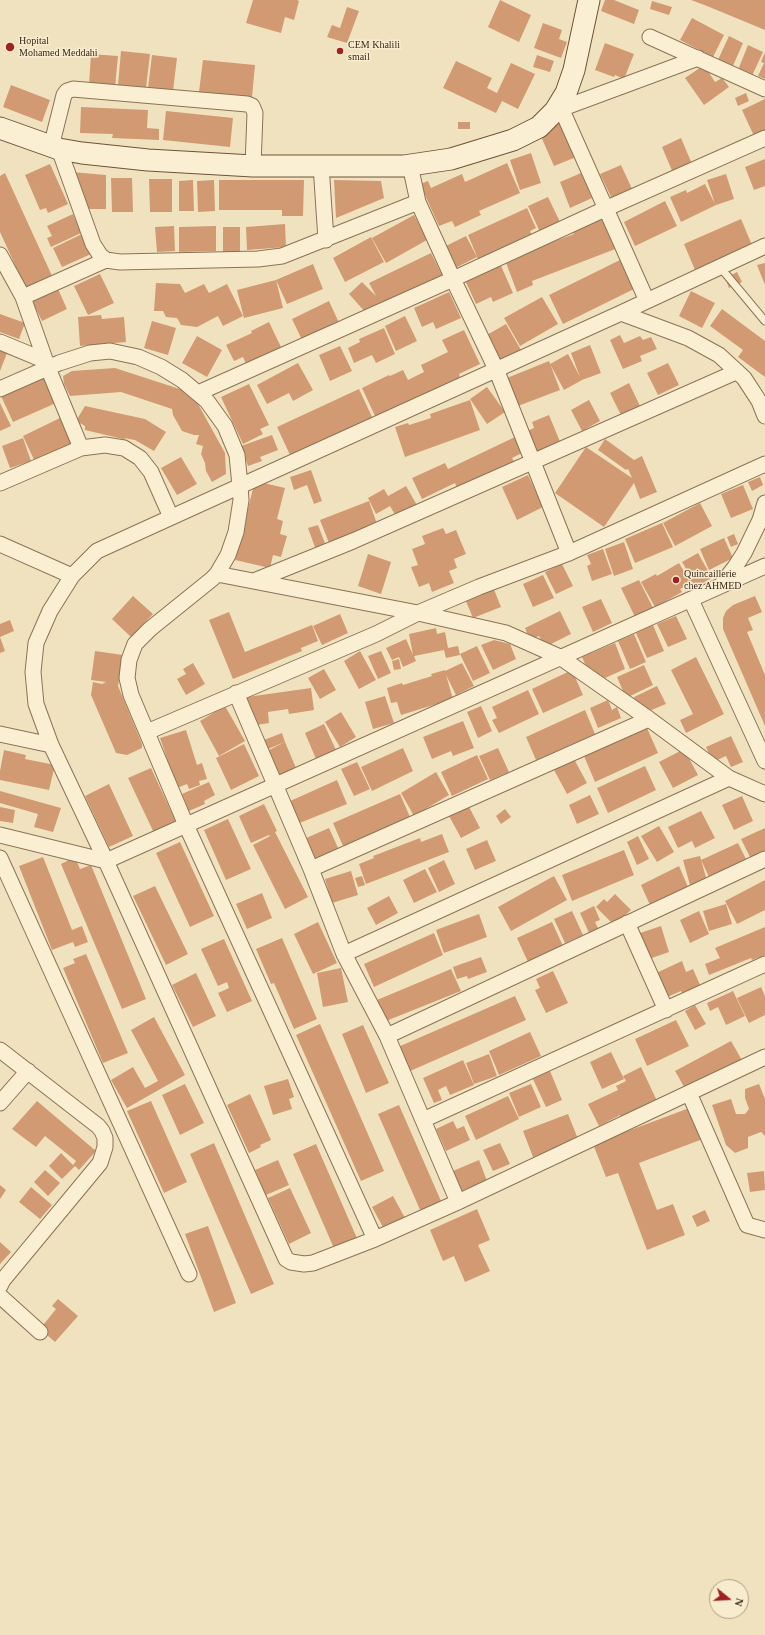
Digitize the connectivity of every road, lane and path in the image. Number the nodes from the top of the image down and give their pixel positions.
1 (589, 0) edge
2 (650, 37) dead end
3 (698, 58) junction
4 (765, 88) edge
5 (558, 109) junction
6 (0, 128) edge
7 (765, 138) edge
8 (55, 148) junction
9 (321, 165) junction
10 (410, 165) junction
11 (253, 166) junction
12 (418, 202) junction
13 (605, 209) junction
14 (326, 240) junction
15 (765, 246) edge
16 (0, 255) edge
17 (106, 260) junction
18 (720, 267) junction
19 (453, 279) junction
20 (23, 297) junction
21 (647, 301) junction
22 (621, 313) junction
23 (765, 321) edge
24 (0, 342) edge
25 (47, 364) junction
26 (496, 369) junction
27 (736, 372) junction
28 (0, 389) edge
29 (198, 393) junction
30 (765, 416) edge
31 (81, 448) junction
32 (533, 462) junction
33 (765, 464) edge
34 (0, 483) edge
35 (240, 486) junction
36 (765, 503) edge
37 (171, 517) junction
38 (0, 544) edge
39 (569, 553) junction
40 (765, 566) edge
41 (217, 574) junction
42 (72, 576) junction
43 (254, 581) junction
44 (718, 588) junction
45 (691, 600) junction
46 (418, 613) junction
47 (560, 657) junction
48 (236, 693) junction
49 (649, 719) junction
50 (147, 732) junction
51 (0, 734) edge
52 (51, 745) junction
53 (764, 755) edge
54 (729, 778) junction
55 (274, 786) junction
56 (765, 794) edge
57 (186, 825) junction
58 (0, 836) edge
59 (0, 858) edge
60 (765, 859) edge
61 (106, 861) junction
62 (311, 868) junction
63 (627, 923) junction
64 (344, 954) junction
65 (765, 964) edge
66 (666, 1010) junction
67 (387, 1036) junction
68 (0, 1050) edge
69 (765, 1057) edge
70 (28, 1071) junction
71 (689, 1093) junction
72 (0, 1103) edge
73 (423, 1120) junction
74 (458, 1202) junction
75 (765, 1230) edge
76 (375, 1239) junction
77 (189, 1274) dead end
78 (0, 1286) edge
79 (0, 1296) edge
80 (40, 1332) dead end

1 - 5 main road
2 - 3 street
3 - 4 street
3 - 5 street
5 - 10 main road
5 - 13 street
6 - 8 main road
7 - 13 street
8 - 11 main road
8 - 11 street
8 - 17 street
9 - 10 main road
9 - 11 main road
9 - 14 street
10 - 12 street
12 - 14 street
12 - 19 street
13 - 19 street
13 - 21 street
14 - 17 street
15 - 18 street
16 - 20 street
17 - 20 street
18 - 21 street
18 - 23 lane
19 - 26 street
19 - 29 street
20 - 25 street
21 - 22 street
22 - 26 street
22 - 27 street
24 - 25 street
25 - 28 street
25 - 29 street
25 - 31 street
26 - 32 street
26 - 35 street
27 - 30 street
27 - 32 street
29 - 35 street
31 - 34 street
31 - 37 street
32 - 39 street
32 - 43 street
33 - 39 street
35 - 37 street
35 - 41 street
36 - 44 street
37 - 42 street
38 - 42 street
39 - 46 street
40 - 44 street
41 - 43 street
41 - 50 street
42 - 52 street
43 - 46 street
44 - 45 street
45 - 47 street
45 - 53 street
46 - 47 street
46 - 48 street
47 - 49 street
47 - 55 street
48 - 50 street
48 - 55 street
49 - 54 street
49 - 62 street
50 - 57 street
51 - 52 street
52 - 61 street
54 - 56 street
54 - 64 street
55 - 57 street
55 - 62 street
57 - 61 street
57 - 76 street
58 - 61 street
59 - 77 street
60 - 63 street
61 - 76 street
62 - 64 street
63 - 66 street
63 - 67 street
64 - 67 street
65 - 66 street
66 - 73 street
67 - 73 street
68 - 70 street
69 - 71 street
70 - 72 street
70 - 78 street
71 - 74 street
71 - 75 street
73 - 74 street
74 - 76 street
79 - 80 street

